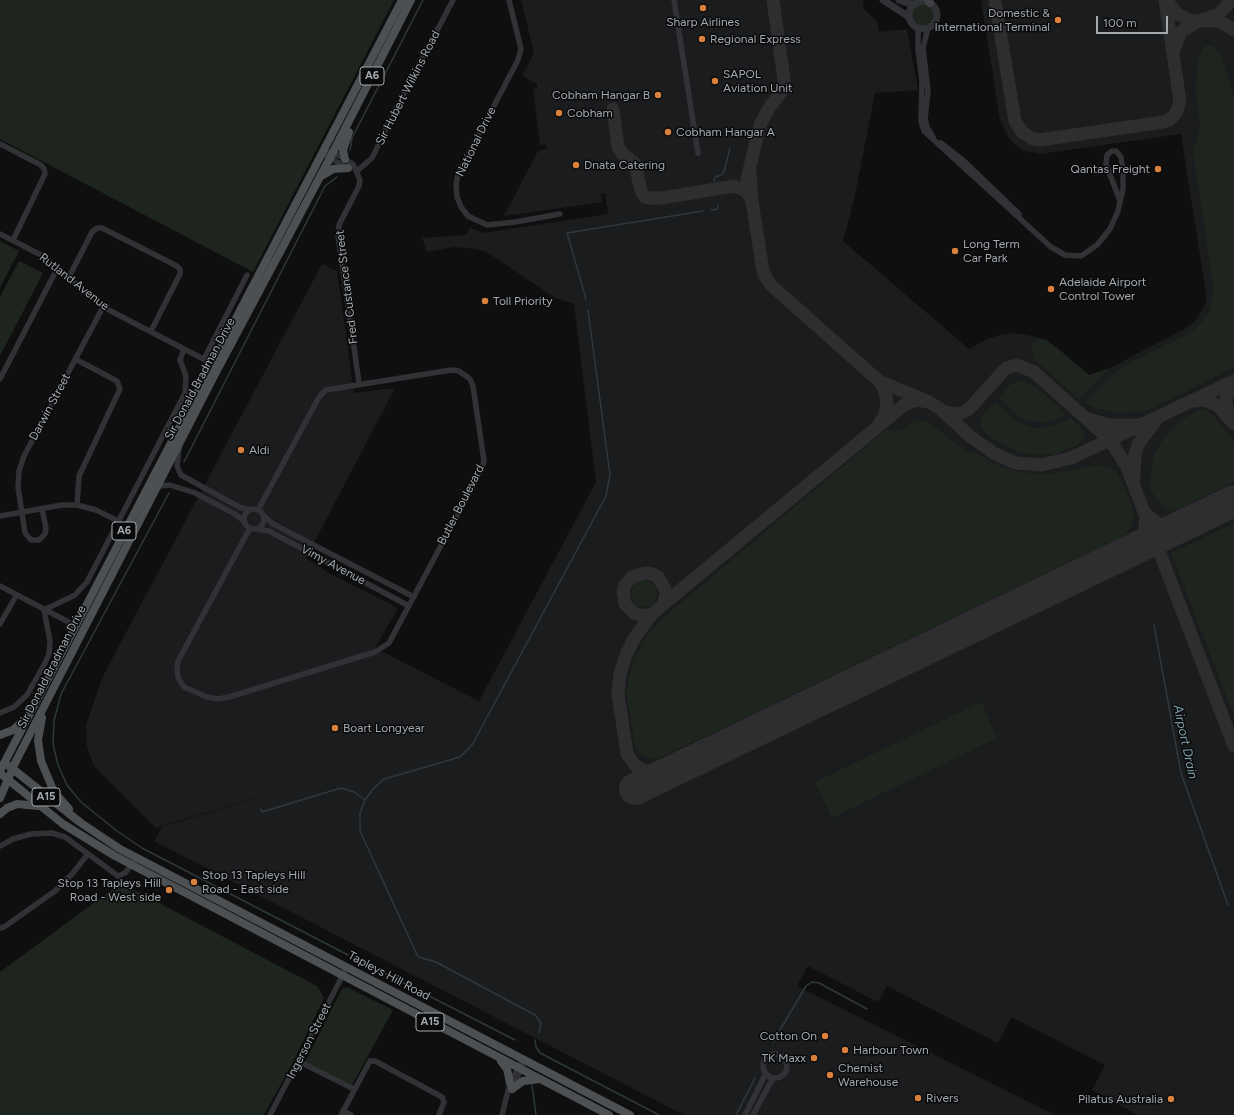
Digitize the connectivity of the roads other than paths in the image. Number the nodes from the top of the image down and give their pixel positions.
1 (402, 0) edge
2 (411, 0) edge
3 (453, 0) edge
4 (509, 0) edge
5 (674, 0) edge
6 (883, 0) edge
7 (899, 0) edge
8 (929, 1) edge
9 (914, 5) junction
10 (910, 17) junction
11 (918, 27) junction
12 (928, 28) junction
13 (360, 100) junction
14 (0, 144) edge
15 (324, 151) junction
16 (698, 153) dead end
17 (331, 156) junction
18 (345, 159) junction
19 (348, 168) junction
20 (357, 171) junction
21 (319, 179) junction
22 (1120, 201) junction
23 (560, 214) dead end
24 (1027, 223) junction
25 (0, 234) edge
26 (13, 240) junction
27 (58, 267) junction
28 (247, 275) dead end
29 (69, 277) junction
30 (102, 307) junction
31 (151, 332) junction
32 (184, 349) junction
33 (75, 359) junction
34 (223, 360) junction
35 (208, 361) junction
36 (213, 378) junction
37 (0, 379) edge
38 (359, 383) junction
39 (182, 439) junction
40 (158, 486) junction
41 (77, 505) junction
42 (42, 509) junction
43 (250, 510) junction
44 (258, 510) junction
45 (21, 512) junction
46 (263, 515) junction
47 (0, 516) edge
48 (118, 521) junction
49 (244, 521) junction
50 (253, 528) junction
51 (0, 586) edge
52 (16, 596) junction
53 (414, 597) junction
54 (409, 606) junction
55 (44, 610) junction
56 (88, 622) junction
57 (0, 624) edge
58 (76, 626) junction
59 (76, 644) junction
60 (44, 708) junction
61 (0, 713) edge
62 (29, 715) junction
63 (0, 735) edge
64 (2, 761) edge
65 (12, 770) junction
66 (0, 772) edge
67 (8, 780) junction
68 (0, 798) edge
69 (40, 806) junction
70 (0, 814) edge
71 (81, 823) junction
72 (0, 846) edge
73 (87, 855) junction
74 (137, 857) junction
75 (132, 866) junction
76 (0, 928) edge
77 (347, 967) junction
78 (342, 976) junction
79 (498, 1057) junction
80 (523, 1059) junction
81 (298, 1061) junction
82 (519, 1068) junction
83 (766, 1073) junction
84 (774, 1078) junction
85 (541, 1079) junction
86 (511, 1086) junction
87 (354, 1089) junction
88 (342, 1113) edge
89 (270, 1115) edge
90 (351, 1115) edge
91 (439, 1115) edge
92 (502, 1115) edge
93 (609, 1115) edge
94 (630, 1115) edge
95 (744, 1115) edge
96 (753, 1115) edge

1 - 15 main road, Sir Donald Bradman Drive / A6
2 - 13 main road, Sir Donald Bradman Drive / A6
3 - 20 street, Sir Hubert Wilkins Road
4 - 23 street, National Drive
5 - 16 street
6 - 10 street
7 - 9 street
8 - 9 street
8 - 12 street
9 - 10 street
10 - 11 street
11 - 12 street
11 - 24 street
12 - 24 street
13 - 17 main road, Sir Donald Bradman Drive / A6
13 - 18 main road
14 - 26 street
15 - 17 street
15 - 35 main road, Sir Donald Bradman Drive / A6
17 - 18 street
17 - 19 street
17 - 21 main road, Sir Donald Bradman Drive / A6
18 - 20 street
19 - 20 street
19 - 21 main road
20 - 38 street, Fred Custance Street
21 - 34 main road, Sir Donald Bradman Drive / A6
22 - 22 street
22 - 24 street
25 - 26 street, Rutland Avenue
26 - 27 street, Rutland Avenue
27 - 29 street, Rutland Avenue
27 - 37 street
28 - 35 street, Sir Donald Bradman Drive
29 - 30 street, Rutland Avenue
29 - 31 street
30 - 31 street, Rutland Avenue
30 - 33 street, Darwin Street
31 - 32 street, Rutland Avenue
32 - 35 street, Rutland Avenue
32 - 48 street, Sir Donald Bradman Drive
33 - 41 street
33 - 45 street, Darwin Street
34 - 35 main road
34 - 36 main road, Sir Donald Bradman Drive / A6
35 - 36 main road
35 - 58 main road, Sir Donald Bradman Drive / A6
36 - 39 main road, Sir Donald Bradman Drive / A6
38 - 44 street, Butler Boulevard
38 - 53 street, Butler Boulevard
39 - 40 main road, Sir Donald Bradman Drive / A6
39 - 43 street
40 - 49 street
40 - 56 main road, Sir Donald Bradman Drive / A6
41 - 42 street
41 - 48 street
42 - 45 street
42 - 45 street, Darwin Street
43 - 44 street
43 - 49 street
44 - 46 street
45 - 47 street
46 - 50 street
46 - 53 street, Vimy Avenue
48 - 55 street, Sir Donald Bradman Drive
49 - 50 street
50 - 54 street, Vimy Avenue
50 - 54 street, Butler Boulevard
51 - 52 street
52 - 55 street
52 - 57 street
53 - 54 street, Butler Boulevard
55 - 58 street
55 - 61 street
56 - 58 main road
56 - 59 main road, Sir Donald Bradman Drive / A6
58 - 59 main road
58 - 62 main road, Sir Donald Bradman Drive / A6
59 - 60 main road, Sir Donald Bradman Drive / A6
60 - 65 main road, Sir Donald Bradman Drive / A6
60 - 71 main road
62 - 63 main road
62 - 64 main road, Sir Donald Bradman Drive / A6
64 - 65 main road, Tapleys Hill Road / A15
64 - 66 main road, A6
65 - 67 main road, A6
65 - 71 main road, Tapleys Hill Road / A15
66 - 67 main road, Tapleys Hill Road / A15
67 - 68 main road, A6
67 - 69 main road, Tapleys Hill Road / A15
69 - 70 main road
69 - 75 main road, Tapleys Hill Road / A15
71 - 74 main road, Tapleys Hill Road / A15
72 - 73 street
73 - 75 street
73 - 76 street
74 - 75 street
74 - 77 main road, Tapleys Hill Road / A15
75 - 78 main road, Tapleys Hill Road / A15
77 - 78 street, Ingerson Street
77 - 80 main road, Tapleys Hill Road / A15
78 - 79 main road, Tapleys Hill Road / A15
78 - 81 street, Ingerson Street
79 - 82 main road, Tapleys Hill Road / A15
79 - 86 main road
80 - 82 street
80 - 94 main road, Tapleys Hill Road / A15
81 - 87 street
81 - 89 street, Ingerson Street
82 - 85 main road, Tapleys Hill Road / A15
82 - 86 street
83 - 84 street
83 - 84 street
83 - 95 street
84 - 96 street
85 - 86 main road
85 - 93 main road, Tapleys Hill Road / A15
86 - 92 street
87 - 88 street
87 - 91 street
88 - 90 street

